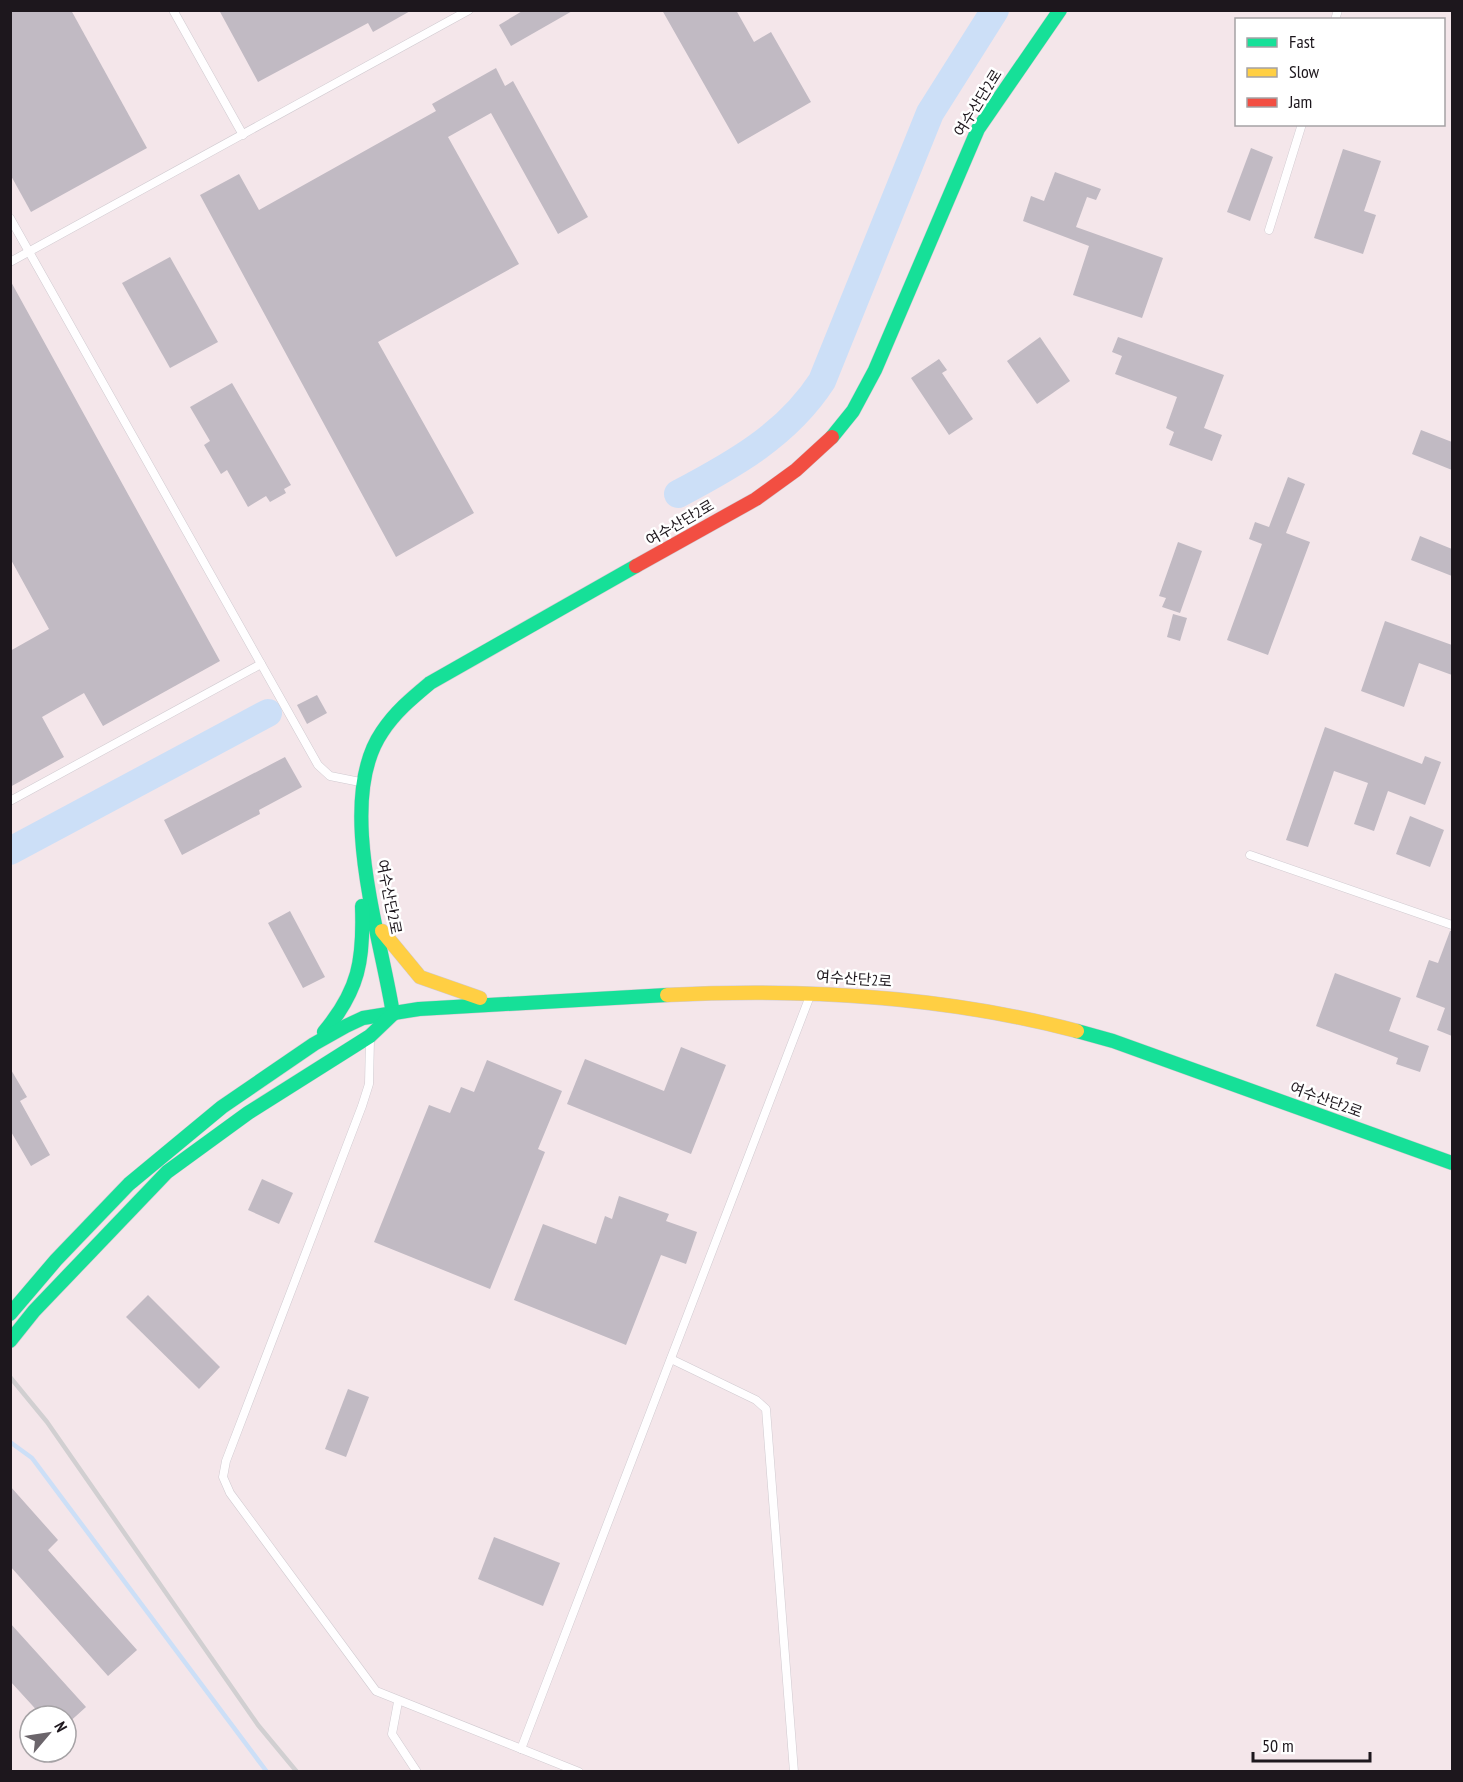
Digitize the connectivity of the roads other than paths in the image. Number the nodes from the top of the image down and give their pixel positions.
1 (173, 10) edge
2 (469, 10) edge
3 (1060, 10) edge
4 (1301, 126) edge
5 (243, 135) junction
6 (10, 218) edge
7 (1269, 230) dead end
8 (30, 252) junction
9 (10, 262) edge
10 (261, 664) junction
11 (362, 783) junction
12 (10, 801) edge
13 (1250, 855) dead end
14 (365, 866) junction
15 (377, 924) junction
16 (1452, 925) edge
17 (812, 992) junction
18 (502, 1003) junction
19 (393, 1014) junction
20 (370, 1036) junction
21 (314, 1044) junction
22 (1452, 1163) edge
23 (10, 1314) edge
24 (10, 1341) edge
25 (671, 1359) junction
26 (398, 1702) junction
27 (521, 1749) junction
28 (417, 1772) edge
29 (579, 1772) edge
30 (794, 1772) edge

1 - 5 lane
2 - 5 lane
3 - 11 street, 여수산단2로
4 - 7 lane
5 - 8 lane
6 - 8 lane
8 - 9 lane
8 - 10 lane
10 - 11 lane
10 - 12 lane
11 - 14 street, 여수산단2로
13 - 16 lane
14 - 15 street, 여수산단2로
14 - 21 street
15 - 18 street
15 - 19 street, 여수산단2로
17 - 18 street, 여수산단2로
17 - 22 street, 여수산단2로
17 - 25 lane
18 - 19 street, 여수산단2로
19 - 20 street
19 - 21 street
20 - 24 street
20 - 26 lane
21 - 23 street
25 - 27 lane
25 - 30 lane
26 - 27 lane
26 - 28 lane
27 - 29 lane

